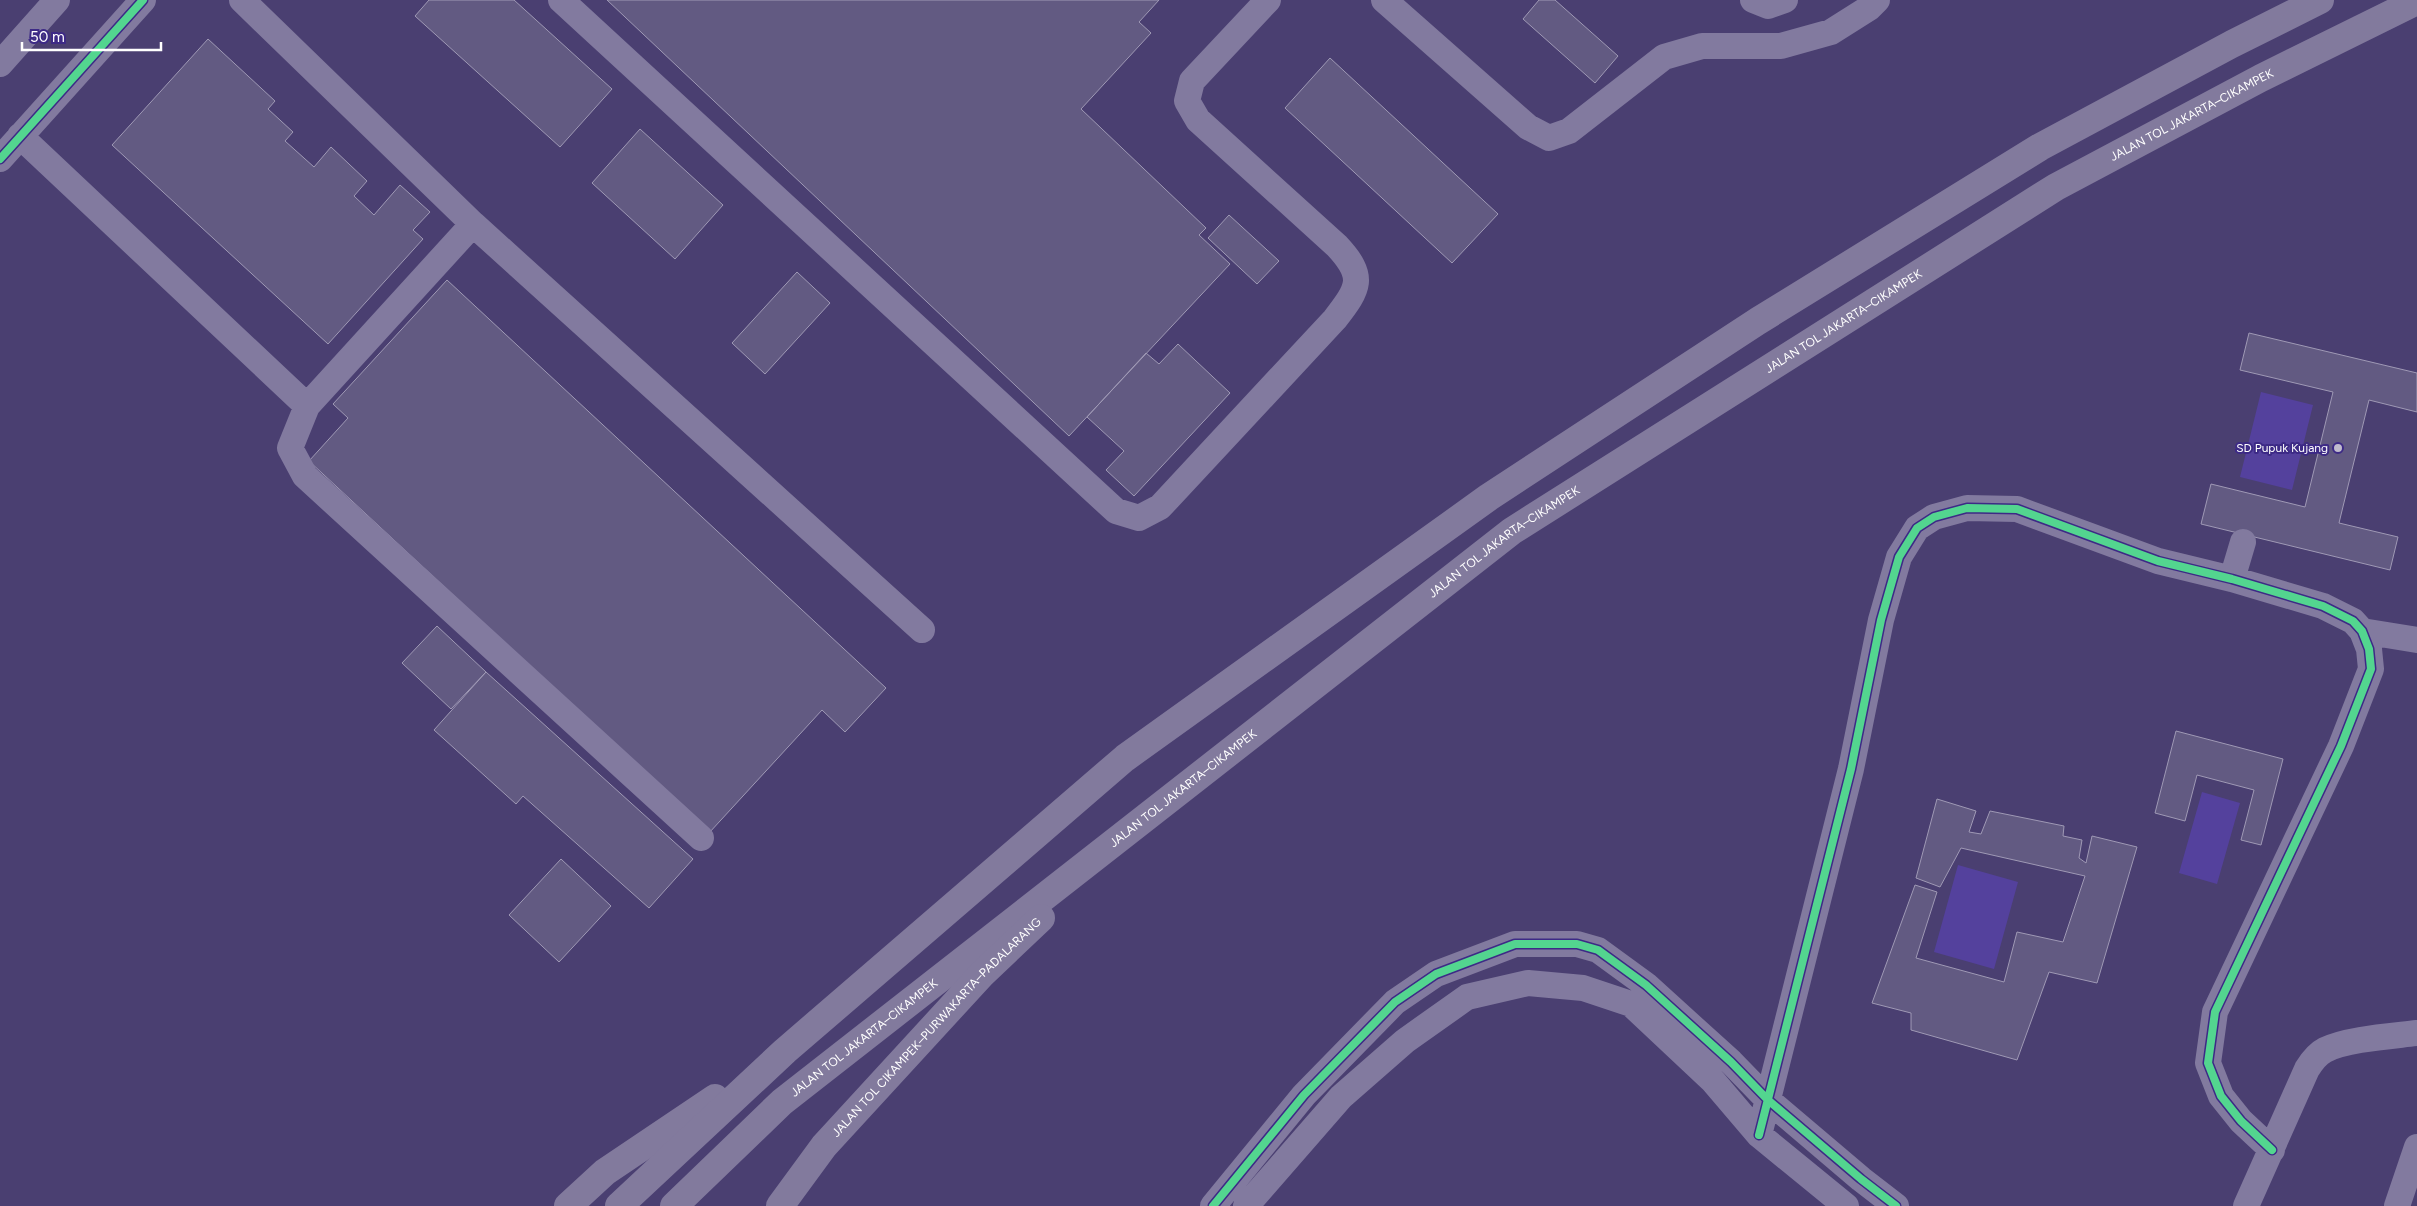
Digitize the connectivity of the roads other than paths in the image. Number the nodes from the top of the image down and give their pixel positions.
1 (58, 0) edge
2 (144, 0) edge
3 (242, 0) edge
4 (561, 0) edge
5 (1268, 0) edge
6 (1384, 0) edge
7 (1753, 0) edge
8 (1786, 0) edge
9 (1877, 0) edge
10 (2320, 0) edge
11 (2417, 1) edge
12 (0, 64) edge
13 (20, 136) junction
14 (0, 159) edge
15 (473, 224) junction
16 (307, 406) junction
17 (2243, 542) dead end
18 (2232, 579) junction
19 (922, 630) dead end
20 (2362, 631) junction
21 (2417, 640) edge
22 (1169, 797) junction
23 (701, 838) dead end
24 (2417, 1034) edge
25 (784, 1051) junction
26 (1768, 1100) junction
27 (1759, 1135) junction
28 (2417, 1148) edge
29 (2272, 1150) junction
30 (568, 1206) edge
31 (619, 1206) edge
32 (674, 1206) edge
33 (780, 1206) edge
34 (1213, 1206) edge
35 (1246, 1206) edge
36 (1846, 1206) edge
37 (1896, 1206) edge
38 (2246, 1206) edge
39 (2397, 1206) edge

1 - 12 street
2 - 13 street
3 - 15 street
4 - 5 street
6 - 9 street
7 - 8 street
10 - 25 highway
11 - 22 highway, JALAN TOL JAKARTA–CIKAMPEK
13 - 14 street
13 - 16 street
15 - 16 street
15 - 19 street
16 - 23 street
17 - 18 street
18 - 20 street
18 - 26 street
20 - 21 street
20 - 29 street
22 - 32 highway, JALAN TOL JAKARTA–CIKAMPEK
22 - 33 highway, JALAN TOL CIKAMPEK–PURWAKARTA–PADALARANG
24 - 29 street
25 - 30 highway
25 - 31 highway
26 - 27 street
26 - 34 street
26 - 37 street
27 - 35 street
27 - 36 street
28 - 39 street
29 - 38 street

